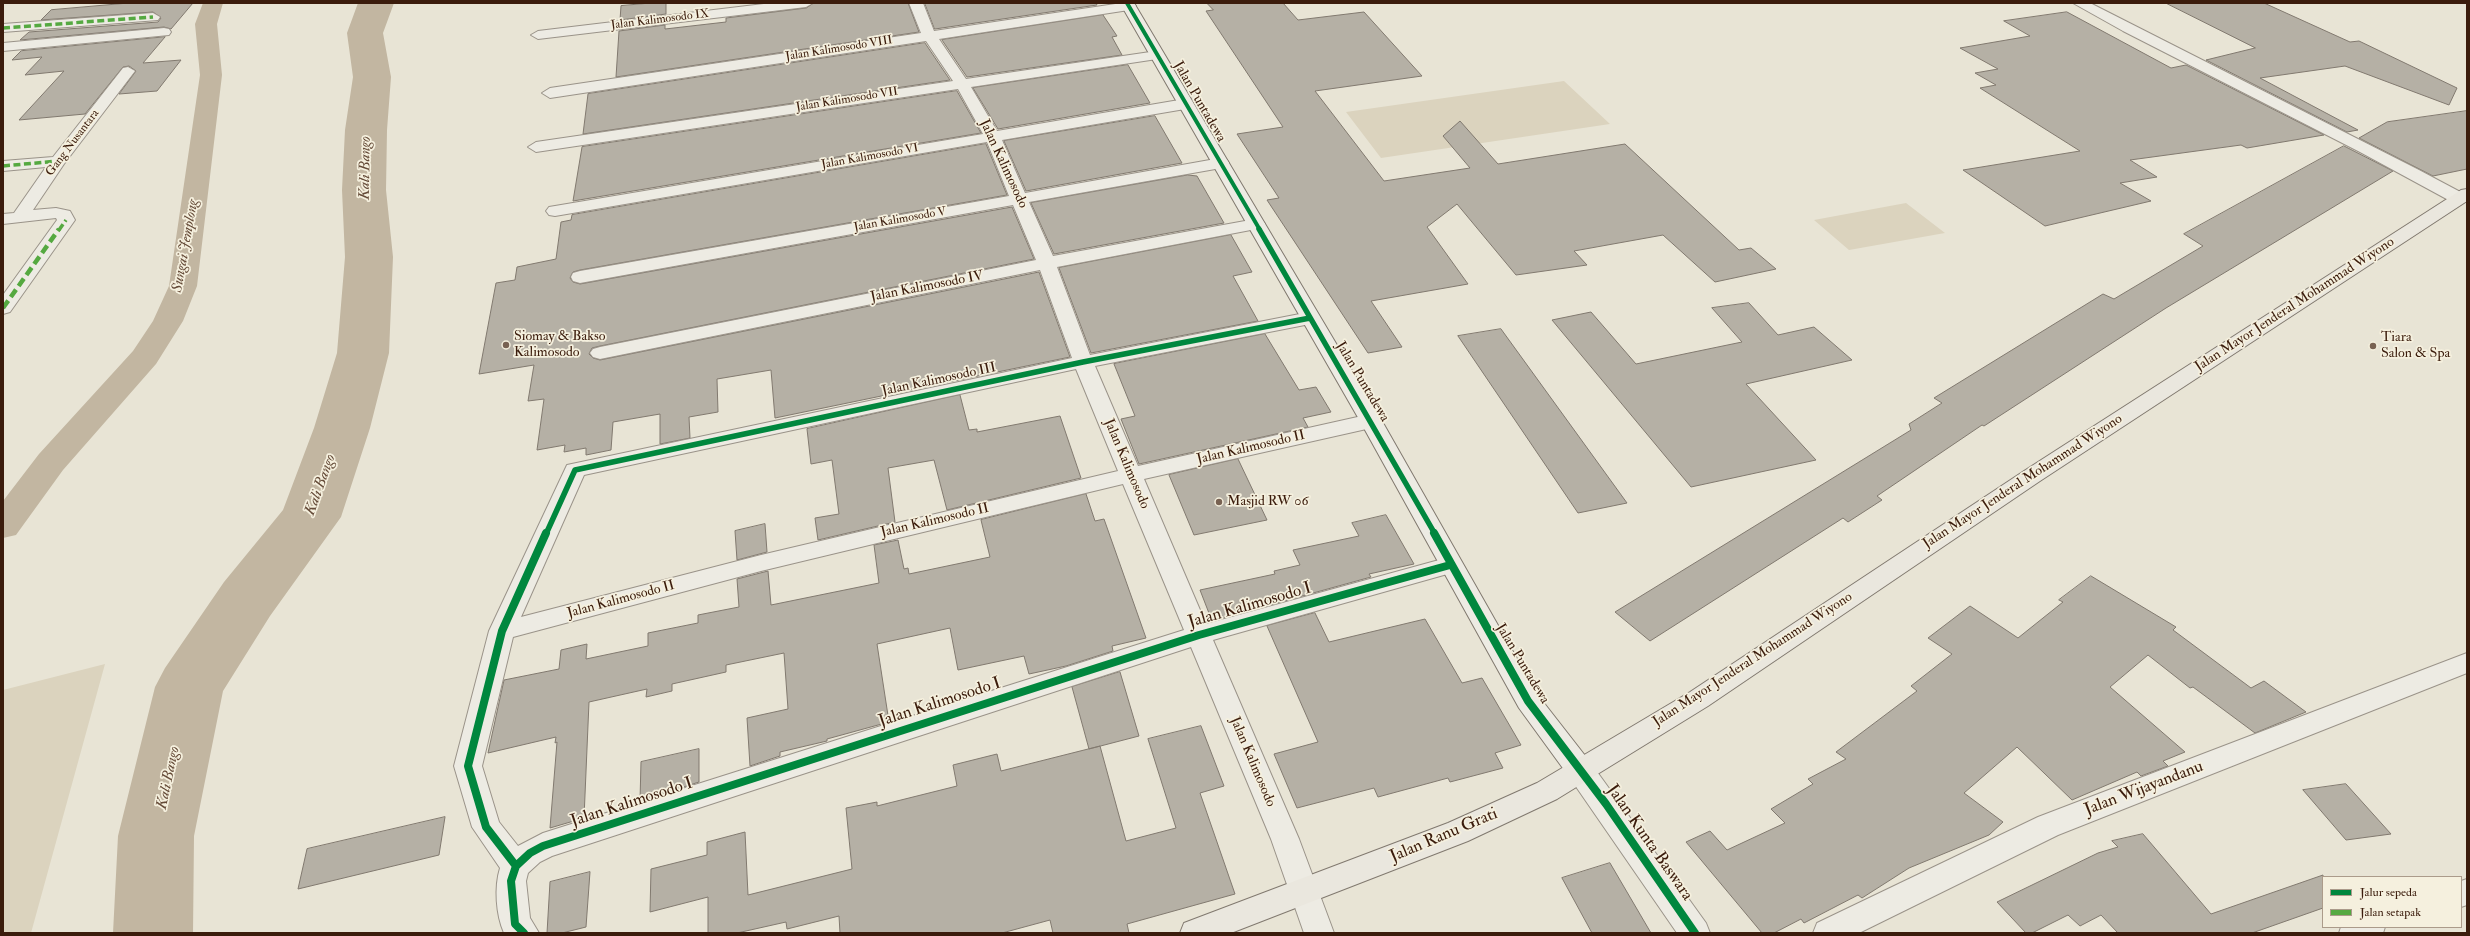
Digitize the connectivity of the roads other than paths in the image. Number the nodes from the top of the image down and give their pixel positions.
1 (806, 3) edge
2 (916, 3) edge
3 (2080, 3) edge
4 (1128, 4) edge
5 (153, 17) dead end
6 (3, 28) edge
7 (164, 32) dead end
8 (538, 35) dead end
9 (930, 35) junction
10 (3, 47) edge
11 (1157, 55) junction
12 (128, 71) dead end
13 (961, 82) junction
14 (550, 93) dead end
15 (1185, 104) junction
16 (992, 136) junction
17 (536, 147) dead end
18 (58, 161) junction
19 (1221, 163) junction
20 (3, 166) edge
21 (2464, 197) edge
22 (1019, 199) junction
23 (555, 211) dead end
24 (11, 218) edge
25 (1256, 224) junction
26 (1047, 262) junction
27 (580, 277) dead end
28 (3, 308) edge
29 (1310, 318) junction
30 (600, 353) dead end
31 (1083, 362) junction
32 (1371, 421) junction
33 (1130, 475) junction
34 (1450, 565) junction
35 (502, 631) junction
36 (1199, 635) junction
37 (2467, 663) edge
38 (1580, 770) junction
39 (516, 866) junction
40 (1303, 892) junction
41 (2367, 928) edge
42 (524, 933) edge
43 (1195, 933) edge
44 (1319, 933) edge
45 (1695, 933) edge
46 (1828, 933) edge
47 (2354, 933) edge

1 - 8 street, Jalan Kalimosodo IX
2 - 9 street, Jalan Kalimosodo
3 - 21 street
4 - 9 street, Jalan Kalimosodo VIII
4 - 11 street, Jalan Puntadewa
5 - 6 street
7 - 10 street
9 - 13 street, Jalan Kalimosodo
9 - 14 street, Jalan Kalimosodo VIII
11 - 13 street, Jalan Kalimosodo VII
11 - 15 street, Jalan Puntadewa
12 - 18 street, Gang Nusantara
13 - 16 street, Jalan Kalimosodo
13 - 17 street, Jalan Kalimosodo VII
15 - 16 street, Jalan Kalimosodo VI
15 - 19 street, Jalan Puntadewa
16 - 22 street, Jalan Kalimosodo
16 - 23 street, Jalan Kalimosodo VI
18 - 20 street
18 - 24 street, Gang Nusantara
19 - 22 street, Jalan Kalimosodo V
19 - 25 street, Jalan Puntadewa
21 - 38 main road, Jalan Mayor Jenderal Mohammad Wiyono
22 - 26 street, Jalan Kalimosodo
22 - 27 street, Jalan Kalimosodo V
24 - 28 street
25 - 26 street, Jalan Kalimosodo IV
25 - 29 street, Jalan Puntadewa
26 - 30 street, Jalan Kalimosodo IV
26 - 31 street, Jalan Kalimosodo
29 - 31 street, Jalan Kalimosodo III
29 - 32 street, Jalan Puntadewa
31 - 33 street, Jalan Kalimosodo
31 - 35 street, Jalan Kalimosodo III
32 - 33 street, Jalan Kalimosodo II
32 - 34 street, Jalan Puntadewa
33 - 35 street, Jalan Kalimosodo II
33 - 36 street, Jalan Kalimosodo
34 - 36 street, Jalan Kalimosodo I
34 - 38 street, Jalan Puntadewa
35 - 39 street
36 - 39 street, Jalan Kalimosodo I
36 - 40 street, Jalan Kalimosodo
37 - 46 street, Jalan Wijayandanu
38 - 40 main road, Jalan Ranu Grati
38 - 45 street, Jalan Kunta Baswara
39 - 42 street
40 - 43 main road, Jalan Ranu Grati
40 - 44 street, Jalan Kalimosodo
41 - 47 street

